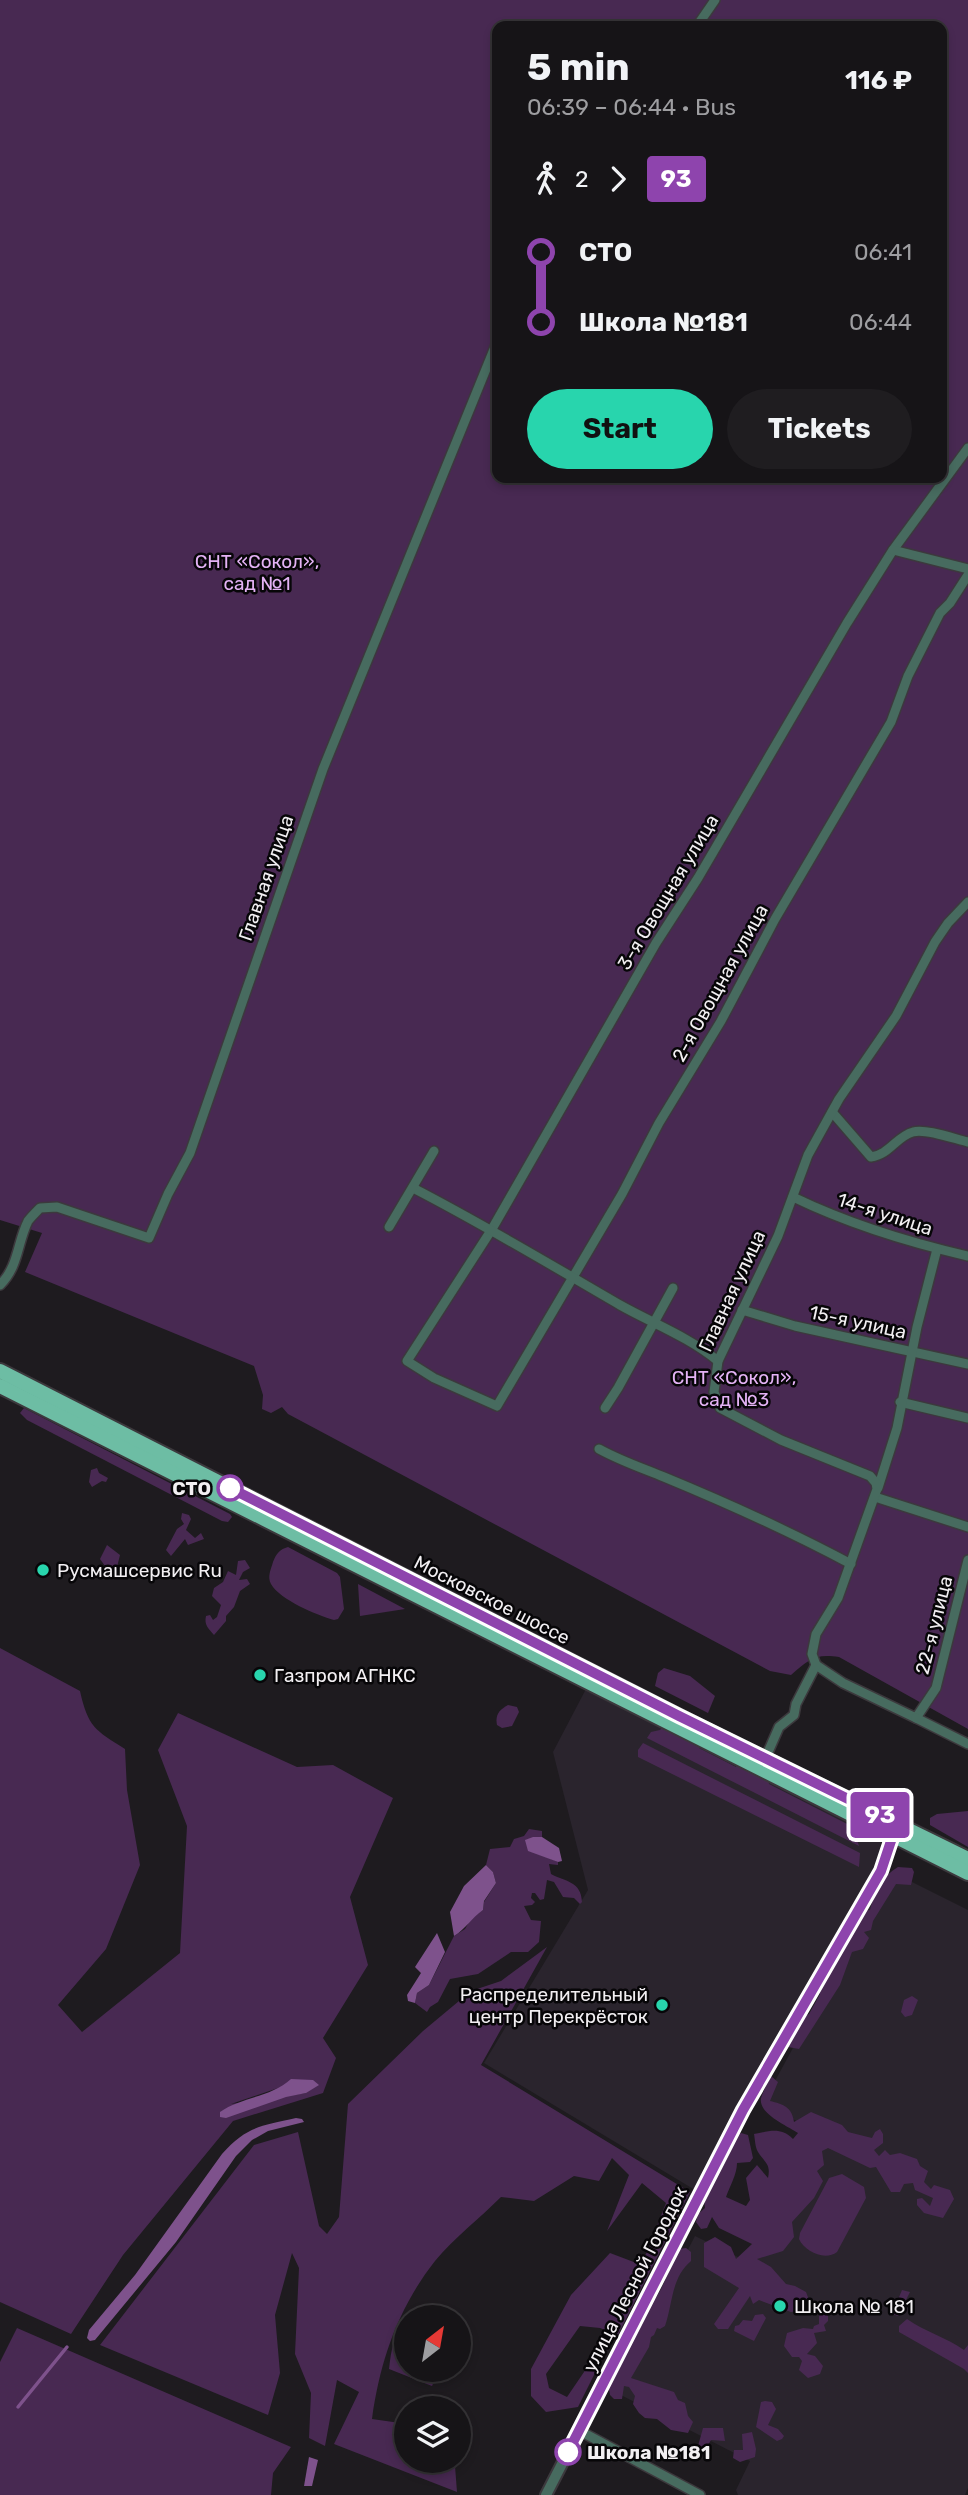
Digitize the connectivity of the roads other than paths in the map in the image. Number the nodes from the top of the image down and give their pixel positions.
1 (715, 0) edge
2 (700, 21) edge
3 (492, 354) edge
4 (968, 448) edge
5 (947, 477) edge
6 (942, 483) edge
7 (893, 550) junction
8 (968, 569) edge
9 (968, 575) edge
10 (968, 902) edge
11 (832, 1112) junction
12 (968, 1142) edge
13 (433, 1151) dead end
14 (413, 1188) junction
15 (793, 1197) junction
16 (389, 1227) dead end
17 (492, 1230) junction
18 (937, 1249) junction
19 (968, 1256) edge
20 (573, 1277) junction
21 (0, 1285) edge
22 (673, 1288) dead end
23 (742, 1310) junction
24 (654, 1322) junction
25 (912, 1351) junction
26 (718, 1361) junction
27 (968, 1364) edge
28 (0, 1371) edge
29 (0, 1386) edge
30 (900, 1402) junction
31 (497, 1406) joint
32 (605, 1408) dead end
33 (968, 1418) edge
34 (599, 1449) dead end
35 (876, 1493) junction
36 (968, 1527) edge
37 (968, 1560) edge
38 (851, 1564) junction
39 (816, 1665) junction
40 (632, 1699) junction
41 (916, 1718) junction
42 (968, 1744) edge
43 (765, 1759) junction
44 (893, 1828) junction
45 (968, 1859) edge
46 (968, 1873) edge
47 (580, 2431) junction
48 (546, 2495) edge
49 (700, 2495) edge

1 - 2 street
3 - 21 street, Главная улица
4 - 5 street, 3-я Овощная улица
6 - 7 street, 3-я Овощная улица
7 - 8 street
7 - 17 street, 3-я Овощная улица
9 - 20 street, 2-я Овощная улица
10 - 11 street, Главная улица
11 - 12 street
11 - 15 street, Главная улица
13 - 14 street
14 - 16 street
14 - 17 street
15 - 18 street, 14-я улица
15 - 23 street, Главная улица
17 - 20 street
17 - 31 street, 3-я Овощная улица
18 - 19 street, 14-я улица
18 - 25 street
20 - 24 street
20 - 31 street, 2-я Овощная улица
22 - 24 street
23 - 25 street, 15-я улица
23 - 26 street, Главная улица
24 - 26 street
24 - 32 street
25 - 27 street, 15-я улица
25 - 30 street
26 - 35 street, Главная улица
28 - 40 main road, Московское шоссе
29 - 40 main road, Московское шоссе
30 - 33 street
30 - 35 street
34 - 38 street
35 - 36 street
35 - 38 street
37 - 41 street, 22-я улица
38 - 39 street
39 - 41 street
39 - 43 street
40 - 43 main road, Московское шоссе
40 - 44 main road, Московское шоссе
41 - 42 street
43 - 44 main road, Московское шоссе
44 - 45 main road, Московское шоссе
44 - 46 main road, Московское шоссе
44 - 47 street, улица Лесной Городок
47 - 48 street, улица Лесной Городок
47 - 49 street

